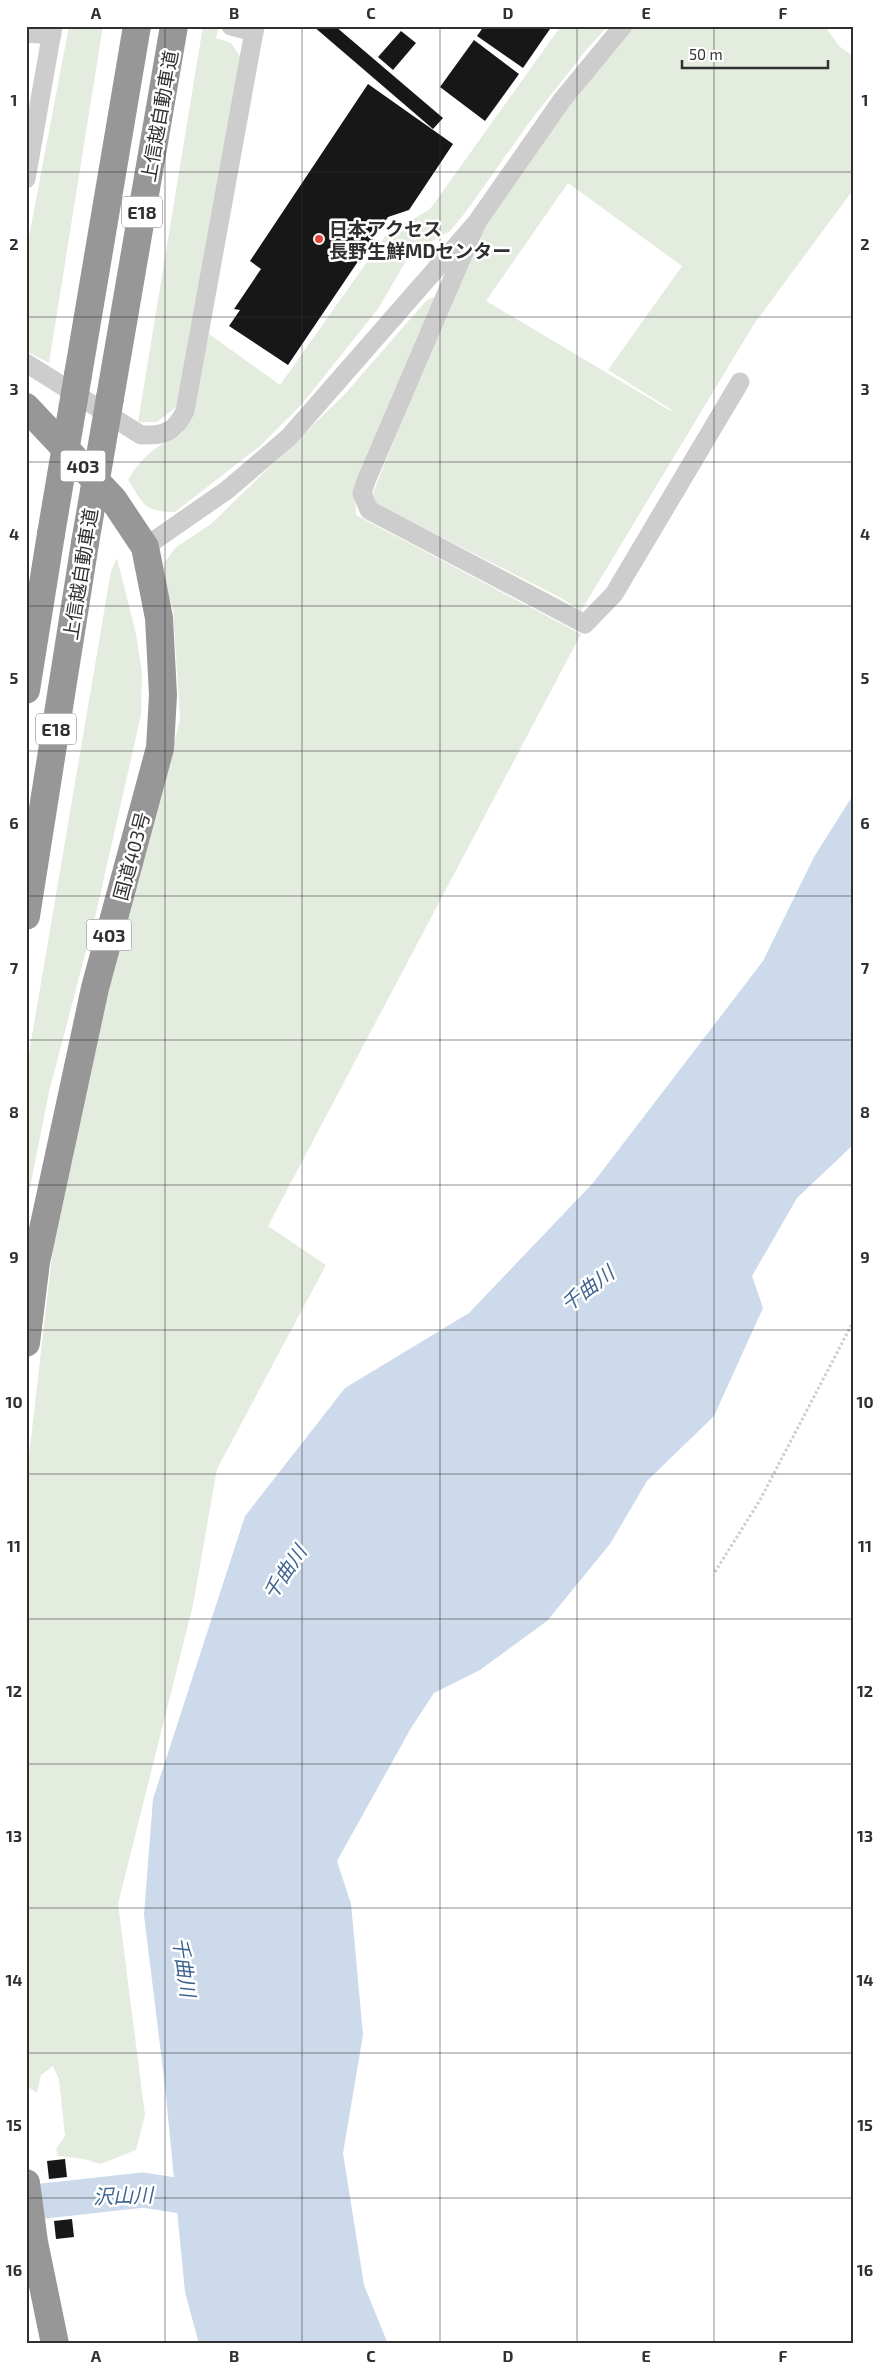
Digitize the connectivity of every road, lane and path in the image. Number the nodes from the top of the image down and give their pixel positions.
1 (137, 26) edge
2 (174, 26) edge
3 (231, 26) edge
4 (623, 26) edge
5 (254, 29) edge
6 (53, 31) edge
7 (26, 33) edge
8 (26, 179) edge
9 (477, 222) junction
10 (26, 363) edge
11 (740, 382) dead end
12 (26, 407) edge
13 (145, 547) junction
14 (26, 690) edge
15 (26, 916) edge
16 (853, 1322) edge
17 (26, 1343) edge
18 (715, 1572) dead end
19 (26, 2183) edge
20 (55, 2344) edge

1 - 14 highway, 上信越自動車道 / E18, bridge
2 - 15 highway, 上信越自動車道 / E18, bridge
3 - 5 street
4 - 9 street
5 - 10 street
6 - 7 street
6 - 8 street
9 - 11 street
9 - 13 street
12 - 13 highway, 国道403号 / 403
13 - 17 highway, 国道403号 / 403
16 - 18 path
19 - 20 highway

